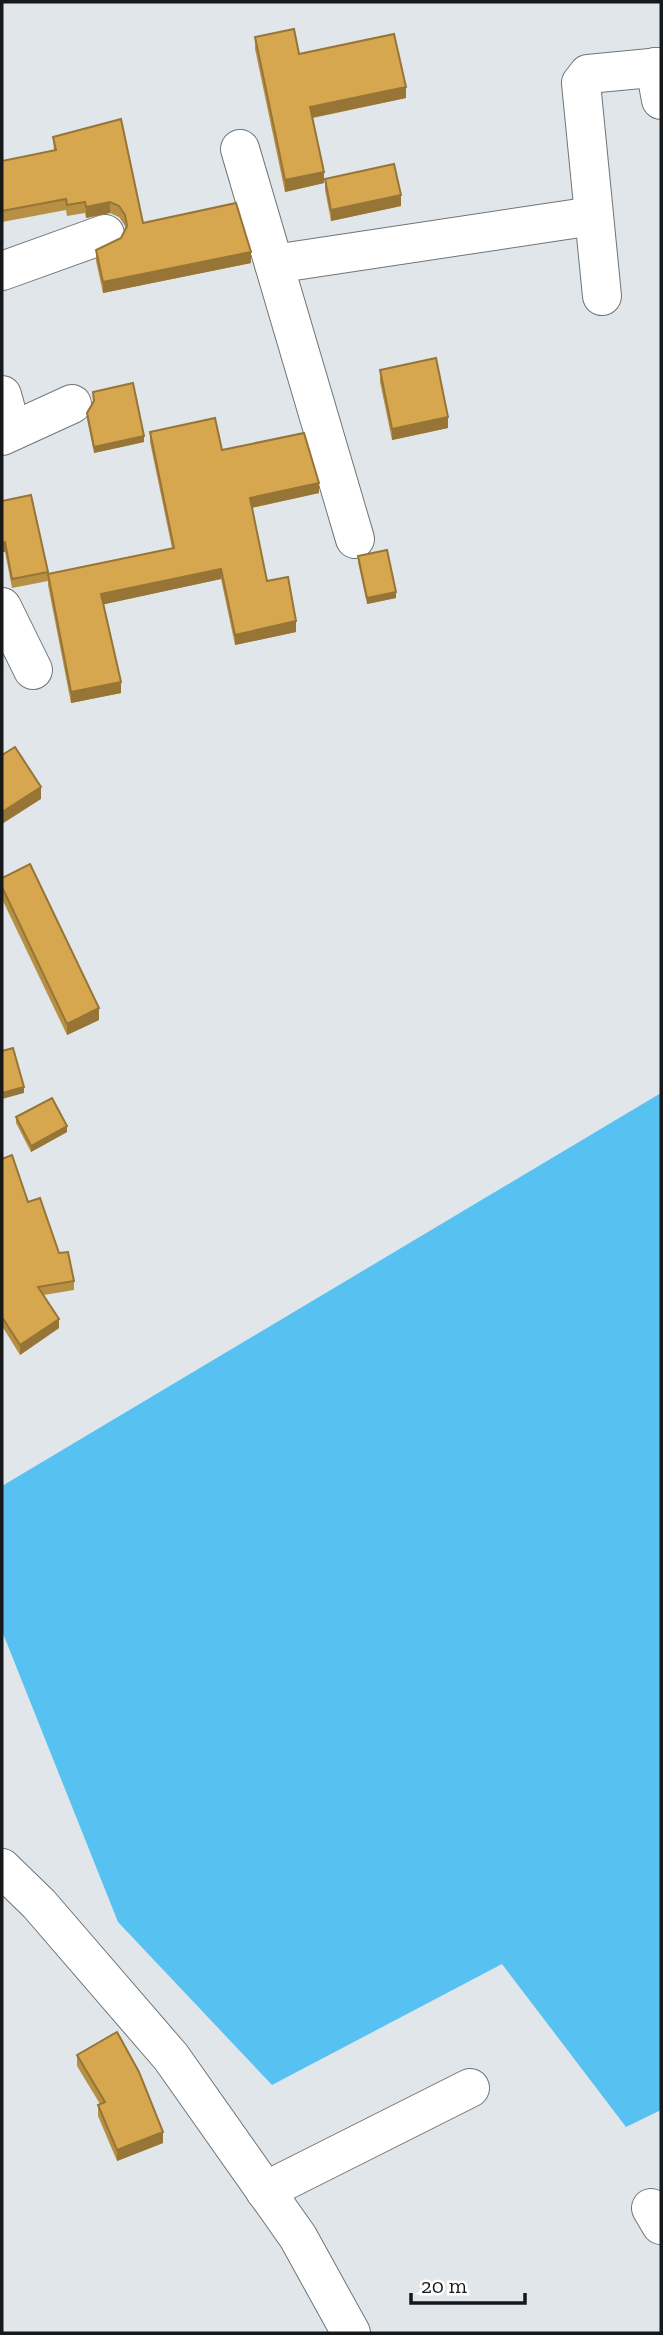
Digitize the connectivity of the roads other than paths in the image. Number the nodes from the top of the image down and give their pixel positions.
1 (659, 78) edge
2 (240, 149) dead end
3 (593, 216) junction
4 (105, 234) dead end
5 (274, 264) junction
6 (2, 271) edge
7 (602, 296) dead end
8 (2, 395) edge
9 (72, 404) dead end
10 (7, 434) edge
11 (355, 539) dead end
12 (3, 614) edge
13 (33, 670) dead end
14 (2, 1868) edge
15 (470, 2088) dead end
16 (265, 2191) junction
17 (351, 2333) edge

1 - 3 street
2 - 5 street
3 - 5 street
3 - 7 street
4 - 6 street
5 - 11 street
8 - 10 street
9 - 10 street
12 - 13 street
14 - 16 street
15 - 16 street
16 - 17 street

